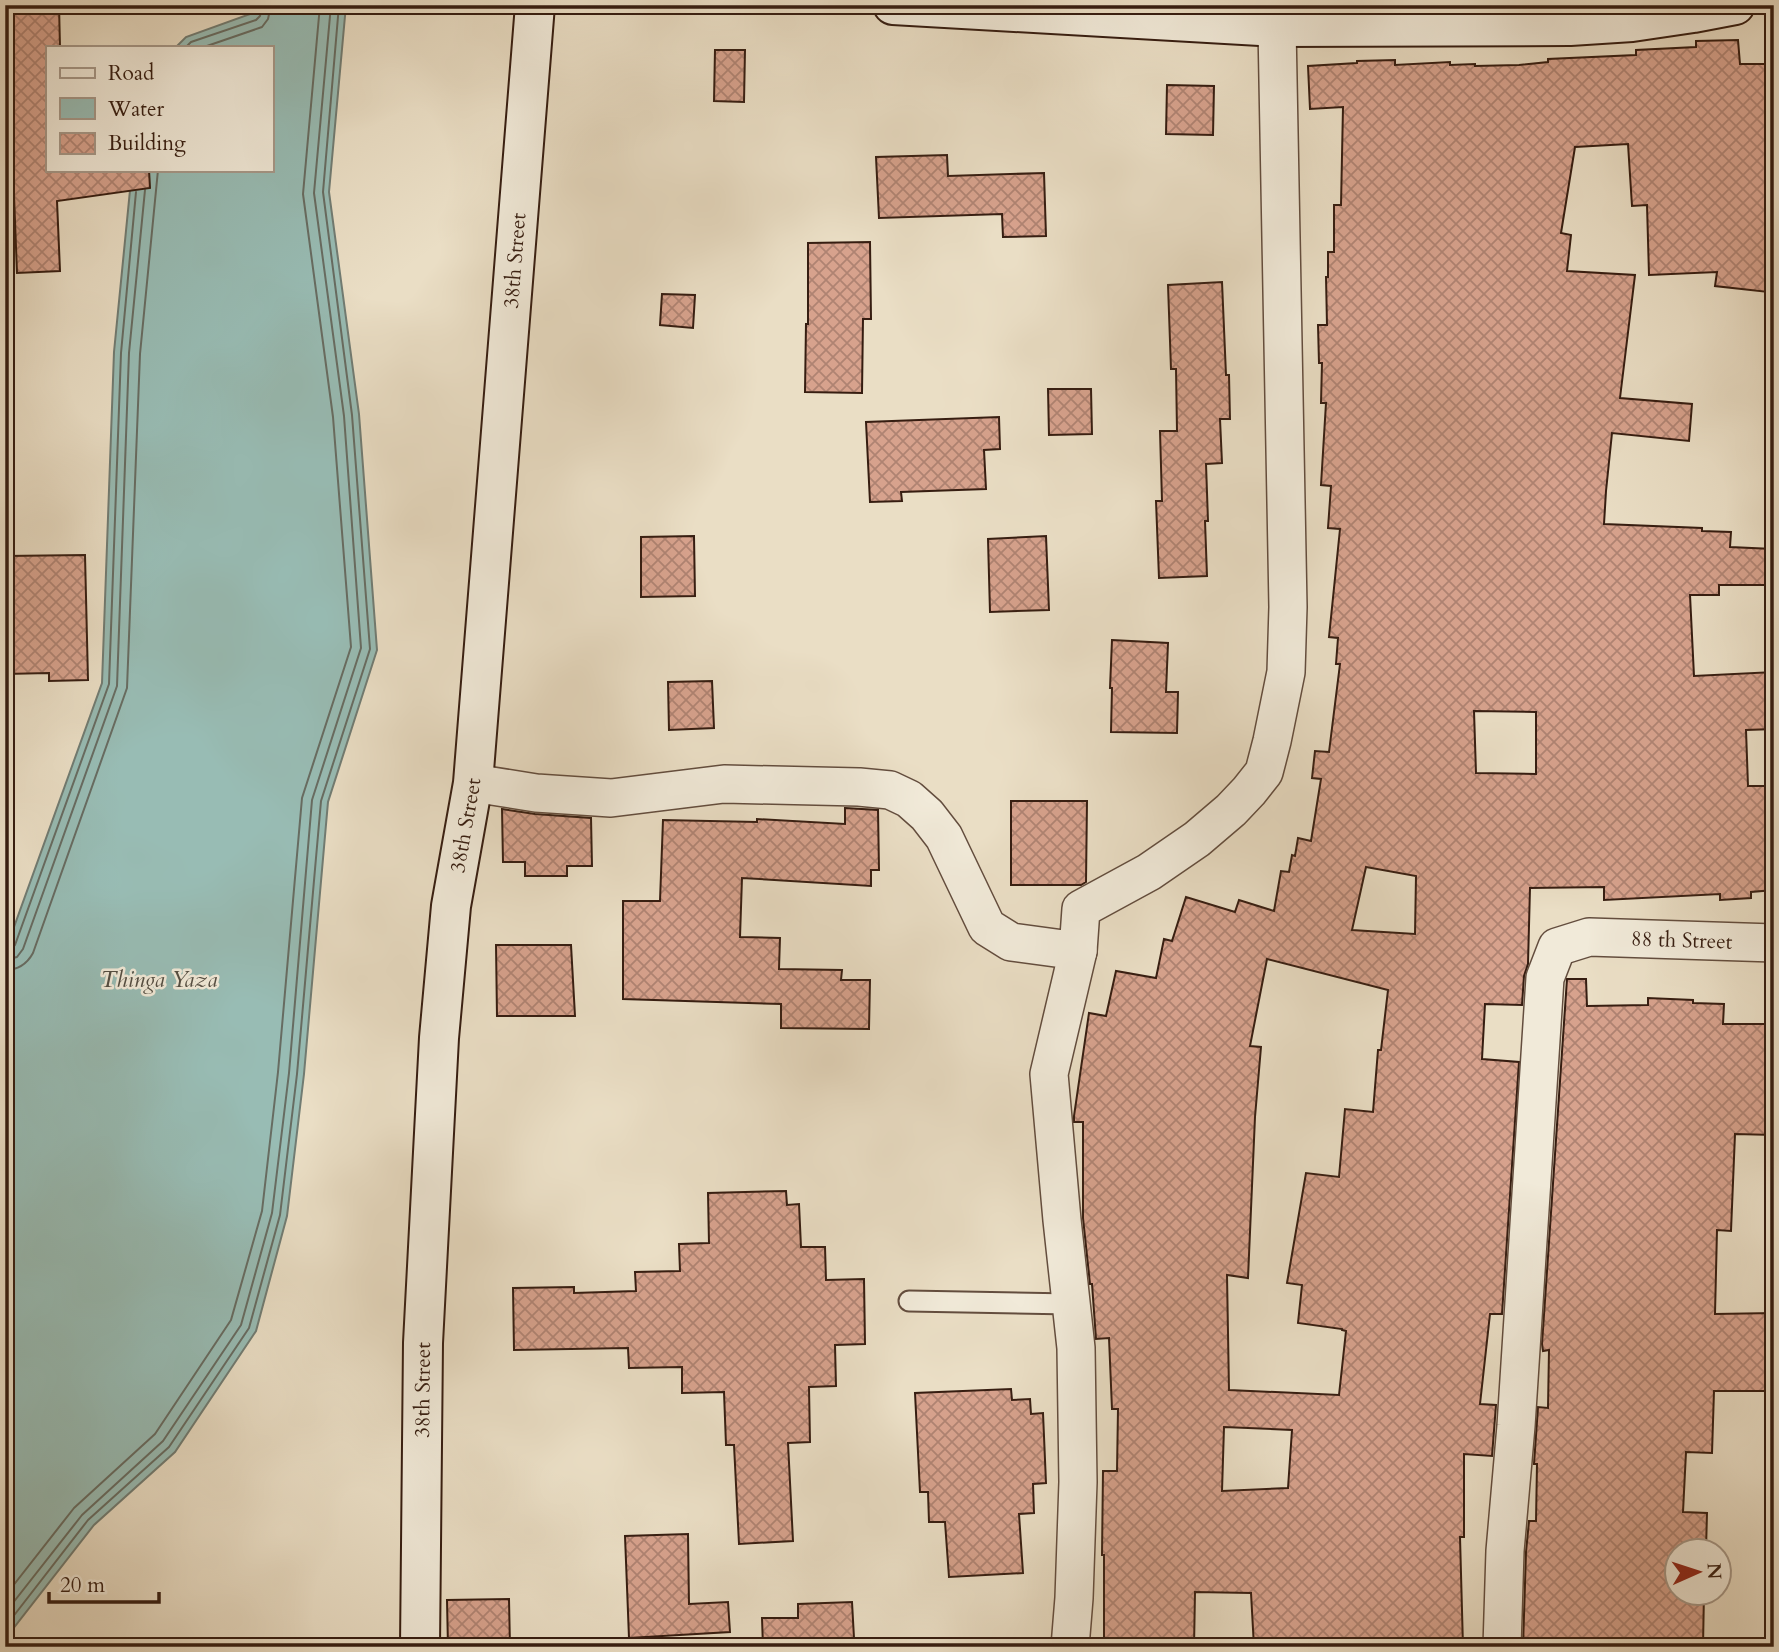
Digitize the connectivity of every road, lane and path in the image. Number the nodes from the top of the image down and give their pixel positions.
1 (535, 5) edge
2 (893, 5) edge
3 (1735, 5) edge
4 (1277, 27) junction
5 (473, 783) junction
6 (1774, 943) edge
7 (1078, 951) junction
8 (909, 1301) dead end
9 (1071, 1304) junction
10 (420, 1647) edge
11 (1070, 1647) edge
12 (1502, 1647) edge

1 - 5 main road, 38th Street
2 - 4 main road
3 - 4 main road
4 - 7 street
5 - 7 street
5 - 10 main road, 38th Street
6 - 12 street, 88 th Street
7 - 9 street
8 - 9 lane
9 - 11 street

